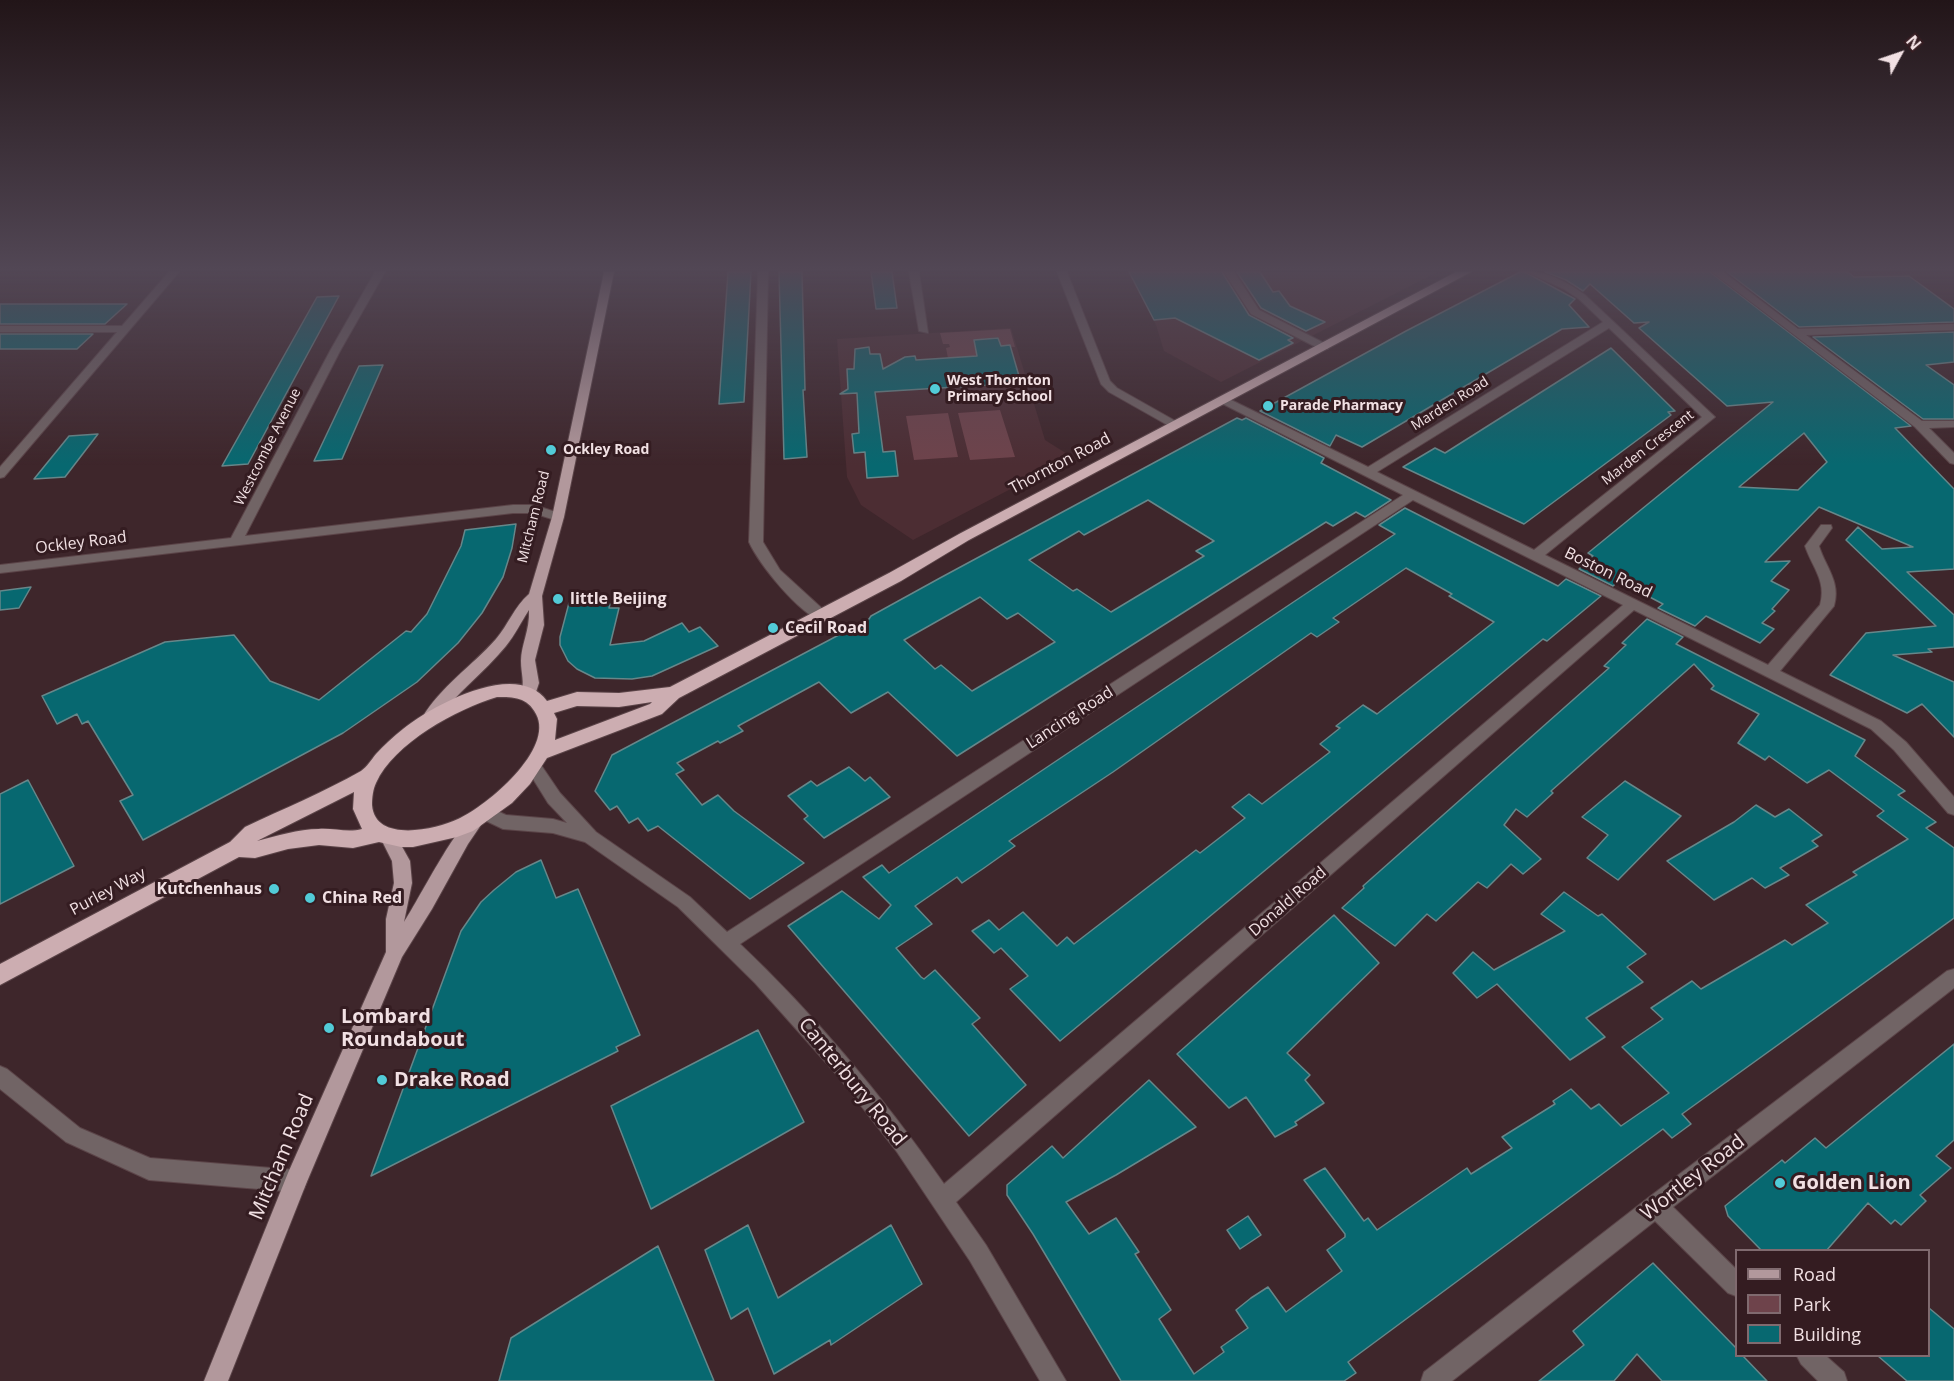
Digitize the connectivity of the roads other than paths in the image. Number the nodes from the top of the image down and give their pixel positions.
1 (120, 336) edge
2 (343, 336) edge
3 (596, 336) edge
4 (761, 336) edge
5 (1088, 336) edge
6 (1303, 336) edge
7 (1344, 336) edge
8 (1587, 336) edge
9 (1623, 336) edge
10 (1801, 336) edge
11 (1324, 347) junction
12 (1223, 400) junction
13 (1954, 424) edge
14 (1919, 425) junction
15 (1175, 426) junction
16 (1954, 460) edge
17 (1368, 472) junction
18 (0, 474) edge
19 (1413, 494) junction
20 (558, 517) junction
21 (1826, 528) dead end
22 (236, 541) junction
23 (1536, 555) junction
24 (0, 569) edge
25 (535, 596) junction
26 (1634, 603) junction
27 (822, 616) junction
28 (1771, 672) junction
29 (673, 693) junction
30 (529, 694) junction
31 (544, 709) junction
32 (430, 718) junction
33 (536, 760) junction
34 (370, 776) junction
35 (1954, 808) edge
36 (481, 817) junction
37 (384, 837) junction
38 (590, 837) junction
39 (237, 848) junction
40 (727, 942) junction
41 (395, 952) junction
42 (0, 975) edge
43 (1954, 977) edge
44 (0, 1076) edge
45 (296, 1181) junction
46 (942, 1200) junction
47 (1656, 1206) junction
48 (1735, 1283) edge
49 (1810, 1357) edge
50 (216, 1381) edge
51 (1054, 1381) edge
52 (1433, 1381) edge
53 (1835, 1381) edge

1 - 18 street
2 - 22 street, Westcombe Avenue
3 - 20 main road, Mitcham Road
4 - 27 street
5 - 15 street
6 - 11 street
7 - 11 highway, Thornton Road
8 - 17 street, Marden Road
9 - 23 street, Marden Crescent
10 - 14 street
11 - 12 highway, Thornton Road
12 - 15 highway, Thornton Road
12 - 17 street, Boston Road
13 - 14 street
14 - 16 street
15 - 27 highway, Thornton Road
17 - 19 street, Boston Road
19 - 23 street, Boston Road
19 - 40 street, Lancing Road
20 - 22 street, Ockley Road
20 - 25 main road, Mitcham Road
21 - 28 street
22 - 24 street, Ockley Road
23 - 26 street, Boston Road
25 - 30 main road, Mitcham Road
25 - 32 main road, Mitcham Road
26 - 28 street, Boston Road
26 - 46 street, Donald Road
27 - 29 highway, Thornton Road
28 - 35 street, Boston Road
29 - 31 highway, Thornton Road
29 - 33 highway, Thornton Road
30 - 31 highway
30 - 32 highway
31 - 33 highway
32 - 34 highway
33 - 36 highway
33 - 38 street, Canterbury Road
34 - 37 highway
34 - 39 highway, Purley Way
36 - 37 highway
36 - 38 street, Canterbury Road
36 - 41 main road, Mitcham Road
37 - 39 highway, Purley Way
37 - 41 main road, Mitcham Road
38 - 40 street, Canterbury Road
39 - 42 highway, Purley Way
40 - 46 street, Canterbury Road
41 - 45 main road, Mitcham Road
43 - 47 street, Wortley Road
44 - 45 street
45 - 50 main road, Mitcham Road
46 - 51 street, Canterbury Road
47 - 48 street
47 - 52 street, Wortley Road
49 - 53 street

